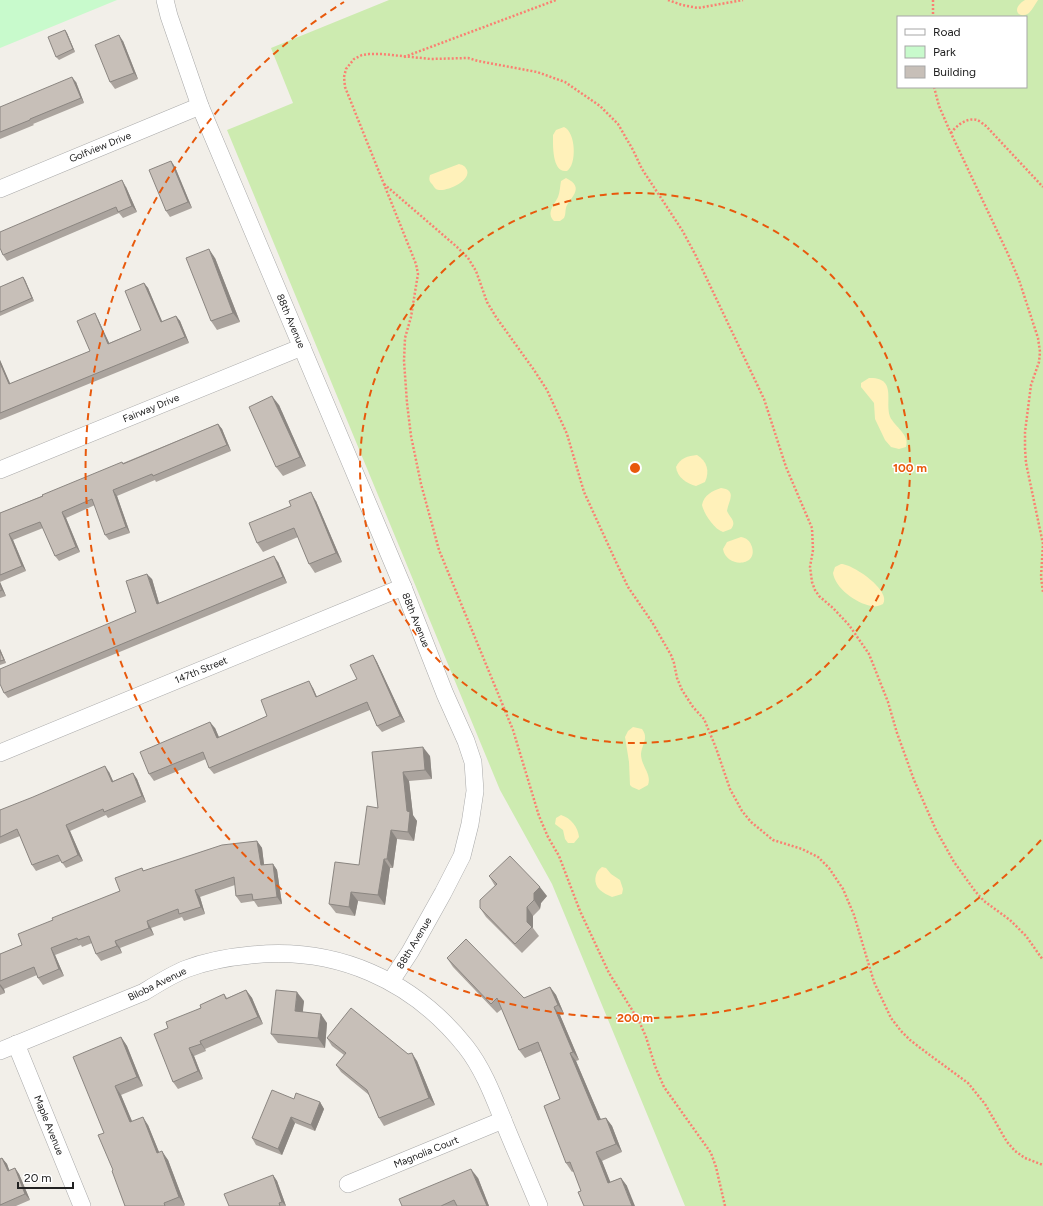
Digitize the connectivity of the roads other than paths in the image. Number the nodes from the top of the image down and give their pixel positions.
1 (166, 0) edge
2 (200, 106) junction
3 (0, 189) edge
4 (302, 347) junction
5 (0, 470) edge
6 (403, 587) junction
7 (0, 753) edge
8 (391, 981) junction
9 (16, 1044) junction
10 (0, 1051) edge
11 (504, 1120) junction
12 (348, 1184) dead end
13 (82, 1206) edge
14 (539, 1206) edge

1 - 2 street, 88th Avenue
2 - 3 street, Golfview Drive
2 - 4 street, 88th Avenue
4 - 5 street, Fairway Drive
4 - 6 street, 88th Avenue
6 - 7 street, 147th Street
6 - 8 street, 88th Avenue
8 - 9 street, Biloba Avenue
8 - 11 street
9 - 10 street, Biloba Avenue
9 - 13 street, Maple Avenue
11 - 12 street, Magnolia Court
11 - 14 street

